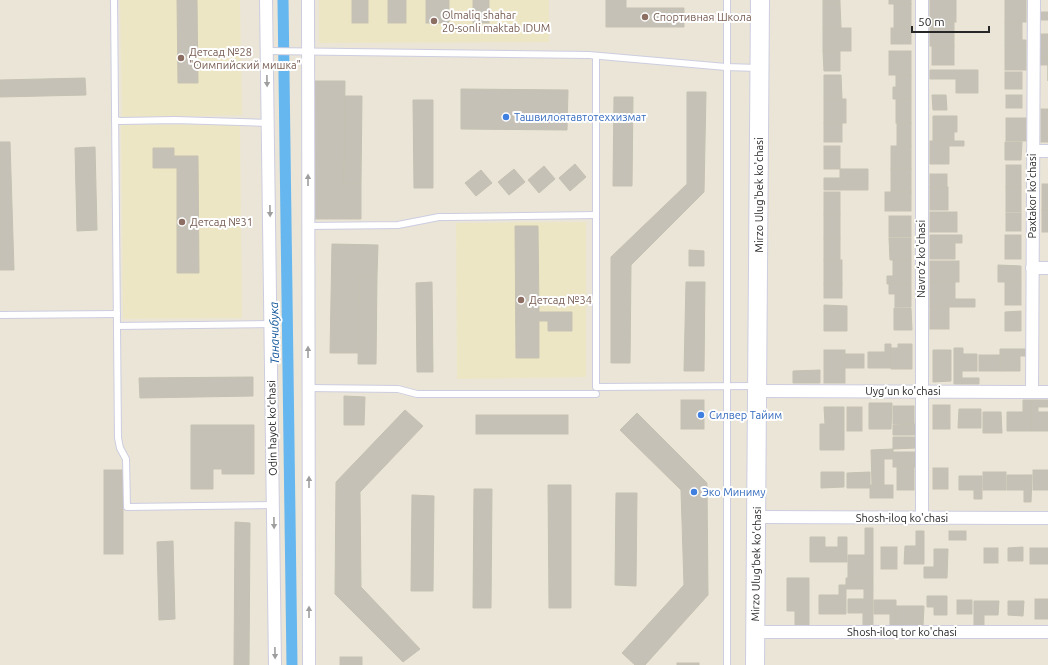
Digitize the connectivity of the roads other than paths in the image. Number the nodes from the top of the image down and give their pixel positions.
1 (114, 0) edge
2 (266, 0) edge
3 (308, 0) edge
4 (727, 0) edge
5 (760, 0) edge
6 (922, 0) edge
7 (1034, 0) edge
8 (270, 51) junction
9 (309, 52) junction
10 (596, 56) junction
11 (726, 67) junction
12 (760, 68) junction
13 (115, 120) junction
14 (268, 123) junction
15 (1033, 151) junction
16 (1048, 151) edge
17 (596, 215) junction
18 (308, 226) junction
19 (1032, 268) junction
20 (1048, 268) edge
21 (117, 314) junction
22 (0, 315) edge
23 (271, 324) junction
24 (117, 326) junction
25 (727, 387) junction
26 (308, 388) junction
27 (757, 388) junction
28 (921, 391) junction
29 (1032, 392) junction
30 (1048, 392) edge
31 (596, 394) dead end
32 (273, 505) junction
33 (756, 517) junction
34 (922, 518) junction
35 (1048, 518) edge
36 (755, 632) junction
37 (1048, 632) edge
38 (276, 665) edge
39 (309, 665) edge
40 (727, 665) edge
41 (755, 665) edge

1 - 13 lane
2 - 8 street, Odin hayot ko'chasi
3 - 9 street
4 - 11 lane
5 - 12 main road, Mirzo Ulug'bek ko'chasi
6 - 28 street, Navro‘z ko'chasi
7 - 15 street, Paxtakor ko'chasi
8 - 9 lane
8 -> 14 street, Odin hayot ko'chasi
9 - 10 lane
18 -> 9 street
10 - 11 lane
10 - 17 lane
11 - 12 lane
11 - 25 lane
12 - 27 main road, Mirzo Ulug'bek ko'chasi
13 - 14 lane
13 - 21 lane
14 -> 23 street, Odin hayot ko'chasi
15 - 16 street
15 - 19 street, Paxtakor ko'chasi
17 - 18 lane
17 - 25 lane
26 -> 18 street
19 - 20 street
19 - 29 street, Paxtakor ko'chasi
21 - 22 lane
21 - 24 lane
23 - 24 lane
23 - 32 street, Odin hayot ko'chasi
24 - 32 lane
25 - 27 lane
25 - 40 lane
26 - 31 lane
39 -> 26 street
27 - 28 street, Uyg‘un ko'chasi
27 - 33 main road, Mirzo Ulug‘bek ko'chasi
28 - 29 street, Uyg‘un ko'chasi
28 - 34 street, Navro‘z ko'chasi
29 - 30 street, Uyg‘un ko'chasi
32 -> 38 street, Odin hayot ko'chasi
33 - 34 street, Shosh-iloq ko'chasi
33 - 36 main road, Mirzo Ulug‘bek ko'chasi
34 - 35 street, Shosh-iloq ko'chasi
36 - 37 street, Shosh-iloq tor ko'chasi
36 - 41 main road, Mirzo Ulug‘bek ko'chasi

